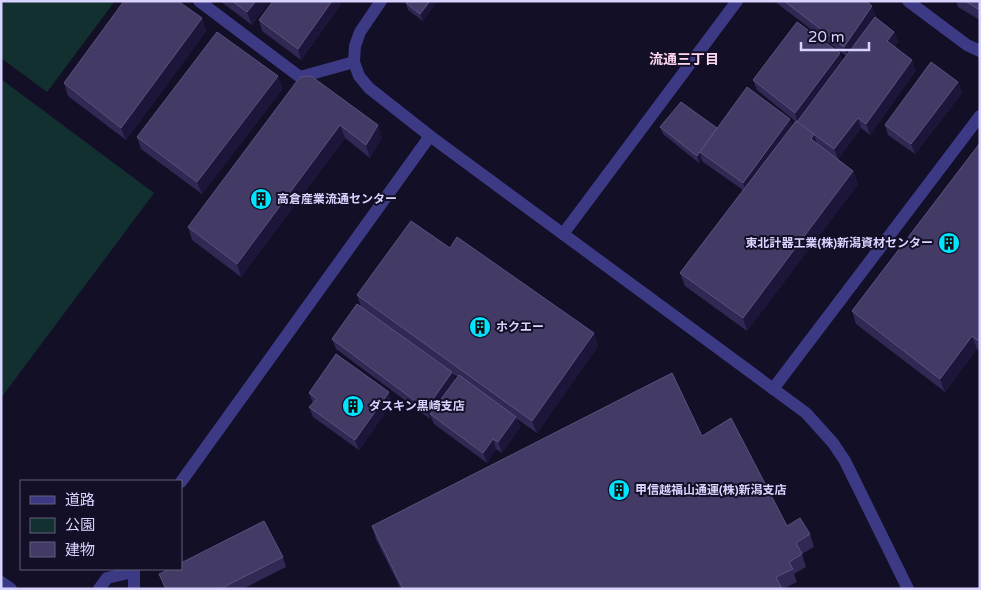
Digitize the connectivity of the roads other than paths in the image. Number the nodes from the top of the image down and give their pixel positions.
1 (199, 1) edge
2 (382, 1) edge
3 (737, 1) edge
4 (908, 1) edge
5 (980, 51) edge
6 (354, 62) junction
7 (980, 116) edge
8 (430, 136) junction
9 (563, 234) junction
10 (773, 389) junction
11 (182, 481) edge
12 (134, 570) edge
13 (1, 582) edge
14 (11, 589) edge
15 (99, 589) edge
16 (134, 589) edge
17 (908, 589) edge

1 - 6 street
2 - 6 street
3 - 9 street
4 - 5 street
6 - 8 street
7 - 10 street
8 - 9 street
8 - 11 street
9 - 10 street
10 - 17 street
12 - 15 street
12 - 16 street
13 - 14 street

